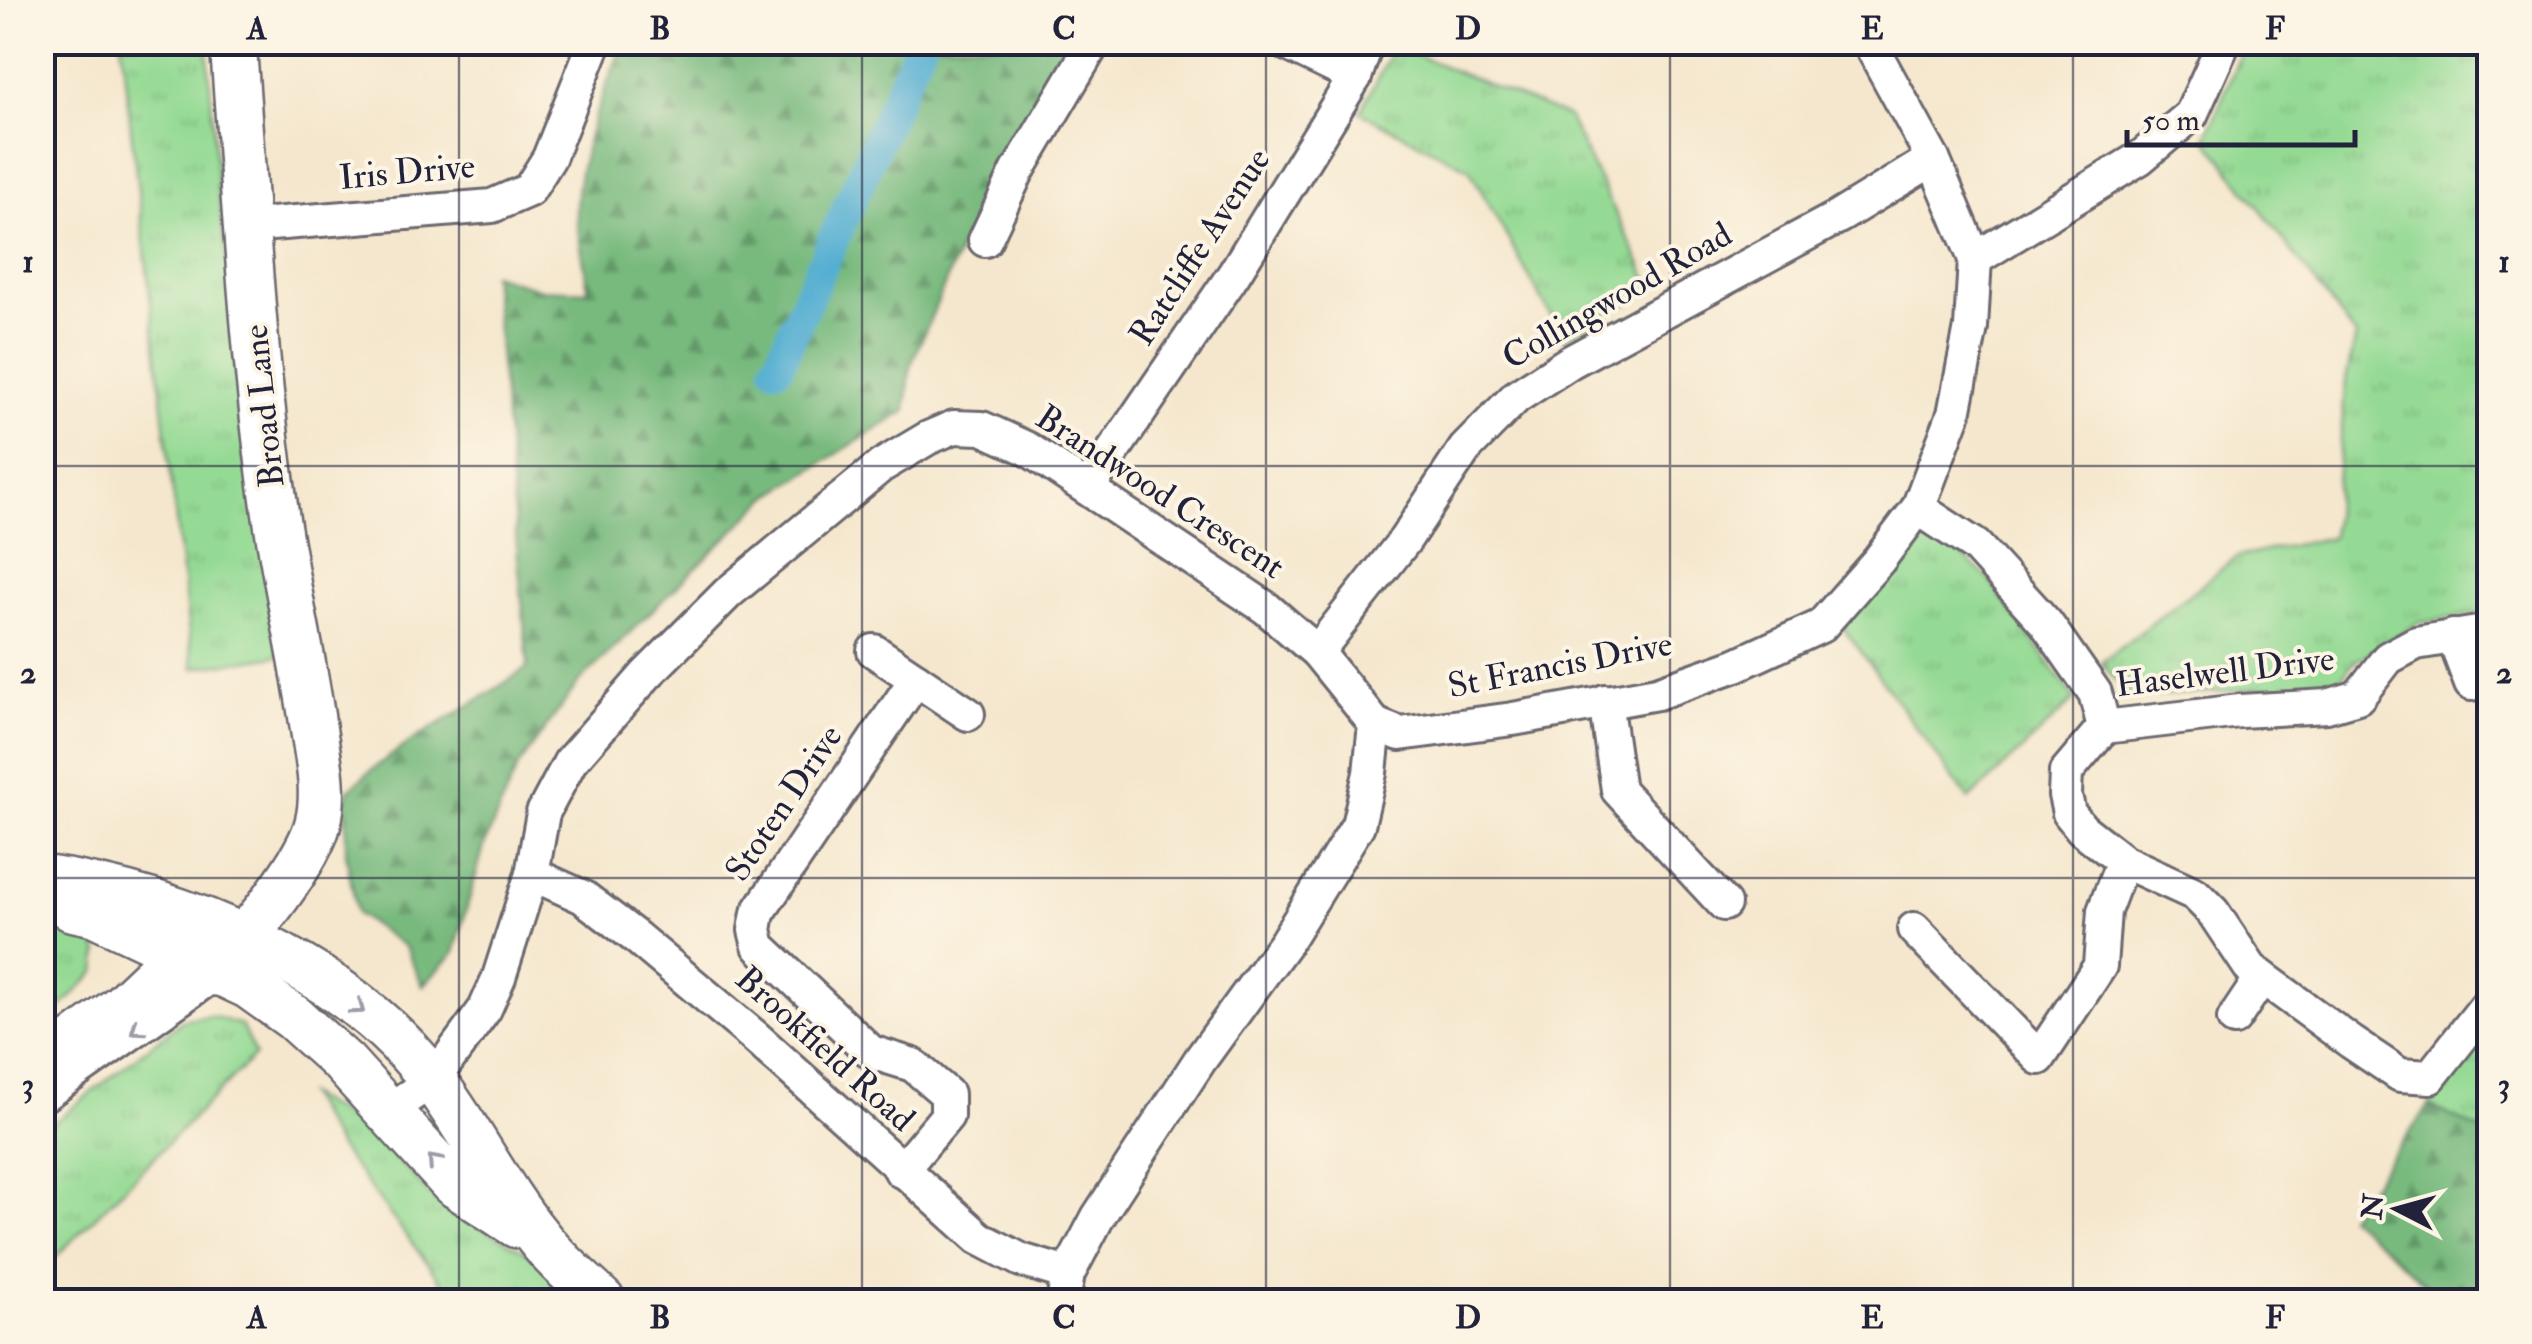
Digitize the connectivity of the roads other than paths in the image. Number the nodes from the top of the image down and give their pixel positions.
1 (233, 42) edge
2 (595, 42) edge
3 (1094, 42) edge
4 (1283, 42) edge
5 (1367, 42) edge
6 (1869, 42) edge
7 (2224, 42) edge
8 (1355, 77) junction
9 (1933, 159) junction
10 (247, 226) junction
11 (985, 240) dead end
12 (1975, 259) junction
13 (1088, 488) junction
14 (1918, 508) junction
15 (2490, 631) edge
16 (2452, 636) junction
17 (874, 651) dead end
18 (1317, 652) junction
19 (916, 679) junction
20 (2471, 684) dead end
21 (1604, 701) junction
22 (968, 714) dead end
23 (1375, 724) junction
24 (2104, 727) junction
25 (320, 767) junction
26 (317, 827) junction
27 (2123, 861) junction
28 (532, 874) junction
29 (42, 878) edge
30 (42, 901) edge
31 (1724, 904) dead end
32 (1914, 930) dead end
33 (209, 945) junction
34 (300, 967) junction
35 (2262, 977) junction
36 (2490, 1000) edge
37 (2234, 1019) dead end
38 (42, 1078) edge
39 (433, 1080) junction
40 (42, 1096) edge
41 (389, 1110) junction
42 (902, 1171) junction
43 (540, 1240) junction
44 (1066, 1288) edge
45 (603, 1302) edge

1 - 10 street, Broad Lane
2 - 10 street, Iris Drive
3 - 11 street
4 - 8 street
5 - 8 street, Ratcliffe Avenue
6 - 9 street
7 - 12 street
8 - 13 street, Ratcliffe Avenue
9 - 12 street
9 - 18 street, Collingwood Road
10 - 25 street, Broad Lane
12 - 14 street, St Francis Drive
13 - 18 street, Brandwood Crescent
13 - 28 street, Brandwood Crescent
14 - 21 street, St Francis Drive
14 - 24 street, Haselwell Drive
15 - 16 street, Haselwell Drive
16 - 20 street
16 - 24 street, Haselwell Drive
17 - 19 street
18 - 23 street, Brandwood Crescent
19 - 22 street
19 - 42 street, Stoten Drive
21 - 23 street, St Francis Drive
21 - 31 street
23 - 44 street
24 - 27 street
25 - 26 street, Broad Lane
25 - 33 street, Broad Lane
26 - 33 street, Broad Lane
26 - 34 street, Broad Lane
27 - 32 street
27 - 35 street
28 - 39 street, Brandwood Crescent
28 - 42 street, Brookfield Road
29 - 33 street
30 - 33 street
33 - 34 street
33 - 38 street
33 -> 40 street
33 - 41 street
34 -> 39 street
35 - 36 street
35 - 37 street
39 - 41 street, Brandwood Crescent
39 - 43 street
43 -> 41 street
42 - 44 street, Brookfield Road
43 - 45 street

